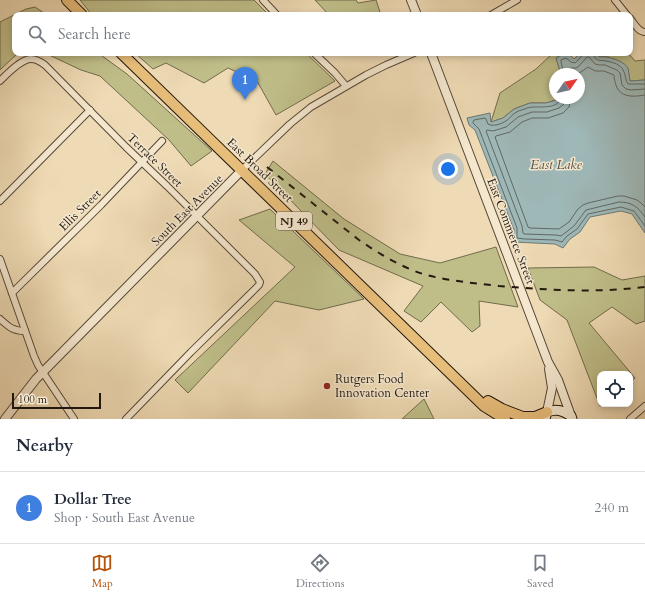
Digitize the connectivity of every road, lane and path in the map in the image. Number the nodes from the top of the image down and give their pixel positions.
1 (67, 0) edge
2 (263, 0) edge
3 (411, 0) edge
4 (517, 0) edge
5 (615, 0) edge
6 (79, 12) edge
7 (274, 12) edge
8 (416, 12) edge
9 (496, 12) edge
10 (625, 12) edge
11 (633, 22) edge
12 (644, 32) edge
13 (124, 56) edge
14 (317, 56) edge
15 (407, 56) edge
16 (432, 56) edge
17 (0, 81) edge
18 (346, 86) junction
19 (90, 110) junction
20 (162, 141) dead end
21 (141, 162) junction
22 (242, 170) junction
23 (0, 201) edge
24 (197, 216) junction
25 (0, 258) edge
26 (12, 292) junction
27 (0, 319) edge
28 (25, 330) junction
29 (548, 362) junction
30 (43, 373) junction
31 (467, 390) junction
32 (645, 406) edge
33 (546, 415) edge
34 (572, 417) edge
35 (520, 418) edge
36 (6, 419) edge
37 (74, 419) edge
38 (126, 419) edge
39 (505, 419) edge
40 (630, 419) edge

1 - 6 highway
2 - 7 street
3 - 8 street
4 - 9 street
5 - 10 street
11 - 12 street
13 - 22 highway, East Broad Street / NJ 49
14 - 18 street
15 - 18 street, South East Avenue
16 - 29 street, East Commerce Street
17 - 19 street, Terrace Street
18 - 22 street, South East Avenue
19 - 21 street, Terrace Street
19 - 23 street
20 - 21 street, Ellis Street
21 - 24 street, Terrace Street
21 - 26 street, Ellis Street
22 - 24 street, South East Avenue
22 - 31 highway, East Broad Street / NJ 49
24 - 30 street, South East Avenue
24 - 38 street, Terrace Street
25 - 26 street
26 - 28 street
27 - 28 street
28 - 30 street
29 - 33 street
29 - 34 street, East Commerce Street
30 - 36 street, South East Avenue
30 - 37 street
31 - 35 highway, East Broad Street / NJ 49
31 - 39 highway, East Broad Street / NJ 49
32 - 40 street
33 - 34 main road
33 - 35 highway

